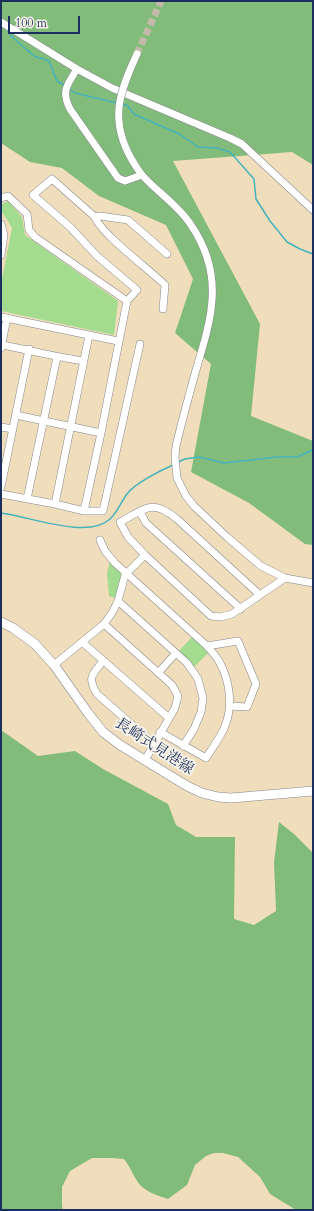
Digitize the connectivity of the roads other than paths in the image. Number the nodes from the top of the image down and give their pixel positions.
1 (1, 22) edge
2 (137, 54) tunnel mouth
3 (77, 70) junction
4 (142, 175) junction
5 (1, 198) edge
6 (313, 210) edge
7 (95, 217) junction
8 (1, 224) edge
9 (167, 254) dead end
10 (1, 255) edge
11 (127, 302) junction
12 (163, 309) dead end
13 (4, 317) edge
14 (89, 335) junction
15 (118, 341) junction
16 (140, 344) dead end
17 (1, 347) edge
18 (29, 349) junction
19 (57, 357) junction
20 (84, 360) junction
21 (16, 415) junction
22 (43, 421) junction
23 (70, 426) junction
24 (1, 427) edge
25 (13, 429) junction
26 (101, 433) junction
27 (1, 487) edge
28 (1, 494) edge
29 (28, 498) junction
30 (55, 504) junction
31 (84, 511) junction
32 (140, 512) junction
33 (100, 540) dead end
34 (145, 555) junction
35 (127, 573) junction
36 (285, 578) junction
37 (313, 583) edge
38 (260, 595) junction
39 (118, 601) junction
40 (241, 609) junction
41 (1, 622) edge
42 (104, 624) junction
43 (82, 642) junction
44 (207, 646) junction
45 (176, 653) junction
46 (102, 661) junction
47 (54, 665) junction
48 (158, 673) junction
49 (230, 706) junction
50 (168, 718) junction
51 (160, 732) junction
52 (154, 744) junction
53 (184, 746) junction
54 (145, 760) junction
55 (313, 791) edge

1 - 3 street
2 - 4 street, bridge
3 - 4 street
3 - 6 street
4 - 36 street
5 - 11 street
7 - 9 street
7 - 11 street
7 - 12 street
8 - 10 street
11 - 15 street
13 - 14 street
13 - 17 street
14 - 15 street
14 - 20 street
15 - 26 street
16 - 31 street
17 - 18 street
18 - 19 street
18 - 21 street
19 - 20 street
19 - 22 street
20 - 23 street
21 - 22 street
21 - 25 street
22 - 23 street
22 - 29 street
23 - 26 street
23 - 30 street
24 - 25 street
25 - 27 street
26 - 31 street
28 - 29 street
29 - 30 street
30 - 31 street
32 - 34 street
32 - 38 street
32 - 40 street
33 - 35 street
34 - 35 street
34 - 40 street
35 - 39 street
35 - 44 street
36 - 37 street
36 - 38 street
38 - 40 street
39 - 42 street
39 - 45 street
41 - 47 main road, 長崎式見港線
42 - 43 street
42 - 48 street
43 - 46 street
43 - 47 street
44 - 49 street
44 - 49 street
45 - 48 street
45 - 53 street
46 - 50 street
46 - 52 street
47 - 54 main road, 長崎式見港線
48 - 50 street
49 - 53 street
50 - 51 street
51 - 52 street
51 - 53 street
52 - 54 street
54 - 55 main road, 長崎式見港線

